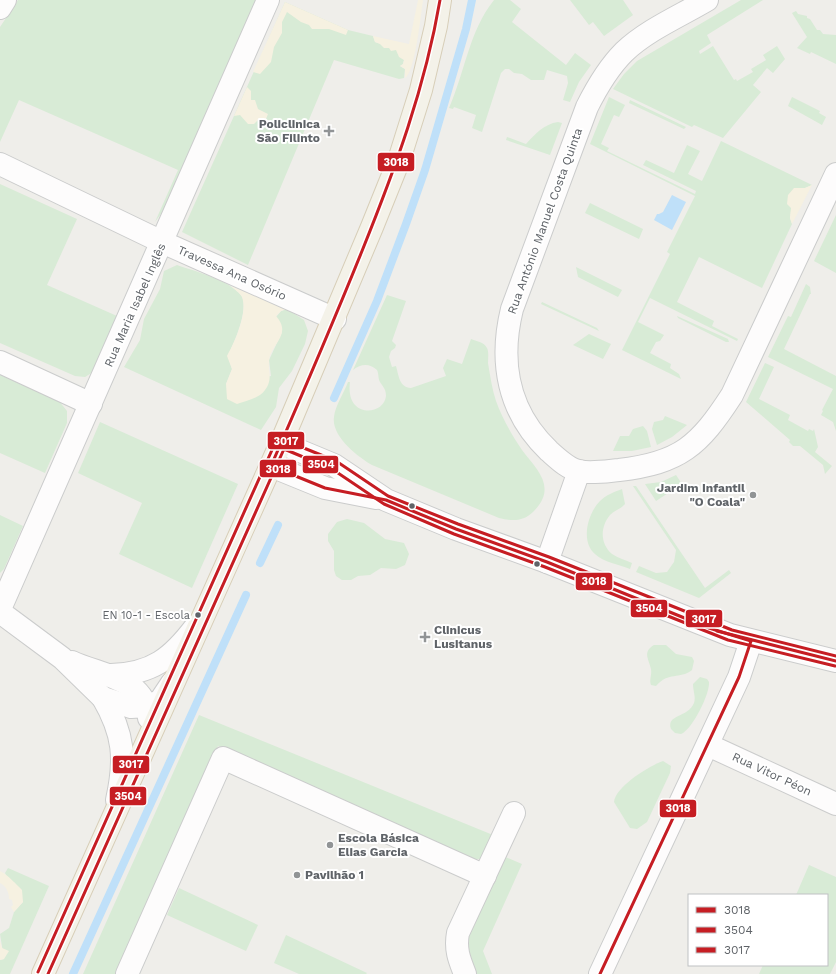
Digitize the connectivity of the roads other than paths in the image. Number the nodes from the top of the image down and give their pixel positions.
1 (5, 0) edge
2 (268, 0) edge
3 (440, 0) edge
4 (707, 0) edge
5 (0, 8) edge
6 (0, 164) edge
7 (836, 174) edge
8 (162, 242) junction
9 (335, 318) junction
10 (0, 362) edge
11 (91, 404) junction
12 (281, 443) junction
13 (271, 466) junction
14 (579, 471) junction
15 (386, 500) junction
16 (547, 562) junction
17 (0, 609) edge
18 (0, 612) edge
19 (202, 617) junction
20 (751, 641) junction
21 (62, 658) junction
22 (836, 661) edge
23 (111, 675) junction
24 (174, 681) junction
25 (103, 698) junction
26 (148, 706) junction
27 (708, 745) junction
28 (143, 748) junction
29 (836, 804) edge
30 (514, 813) dead end
31 (105, 836) junction
32 (485, 876) junction
33 (42, 974) edge
34 (126, 974) edge
35 (465, 974) edge
36 (600, 974) edge

1 - 5 street
2 - 8 street, Rua Maria Isabel Inglês
3 - 9 main road
4 - 14 street, Rua António Manuel Costa Quinta
6 - 8 street, Travessa Ana Osório
7 - 14 street, Rua António Manuel Costa Quinta
8 - 9 street, Travessa Ana Osório
8 - 11 street, Rua Maria Isabel Inglês
9 - 12 main road
10 - 11 street
11 - 17 street, Rua Maria Isabel Inglês
12 - 13 main road
12 - 15 street
13 - 15 street
13 - 19 main road
14 - 16 street
15 - 16 street
16 - 20 street
18 - 21 street
19 - 23 street
19 - 24 main road
20 - 22 street
20 - 27 street
21 - 23 street
21 - 25 street
23 - 26 street
24 - 26 street
24 - 28 main road
25 - 26 street
25 - 31 street
26 - 28 street
27 - 29 street, Rua Vitor Péon
27 - 36 street
28 - 31 main road
30 - 32 street
31 - 33 main road
32 - 34 street
32 - 35 street

